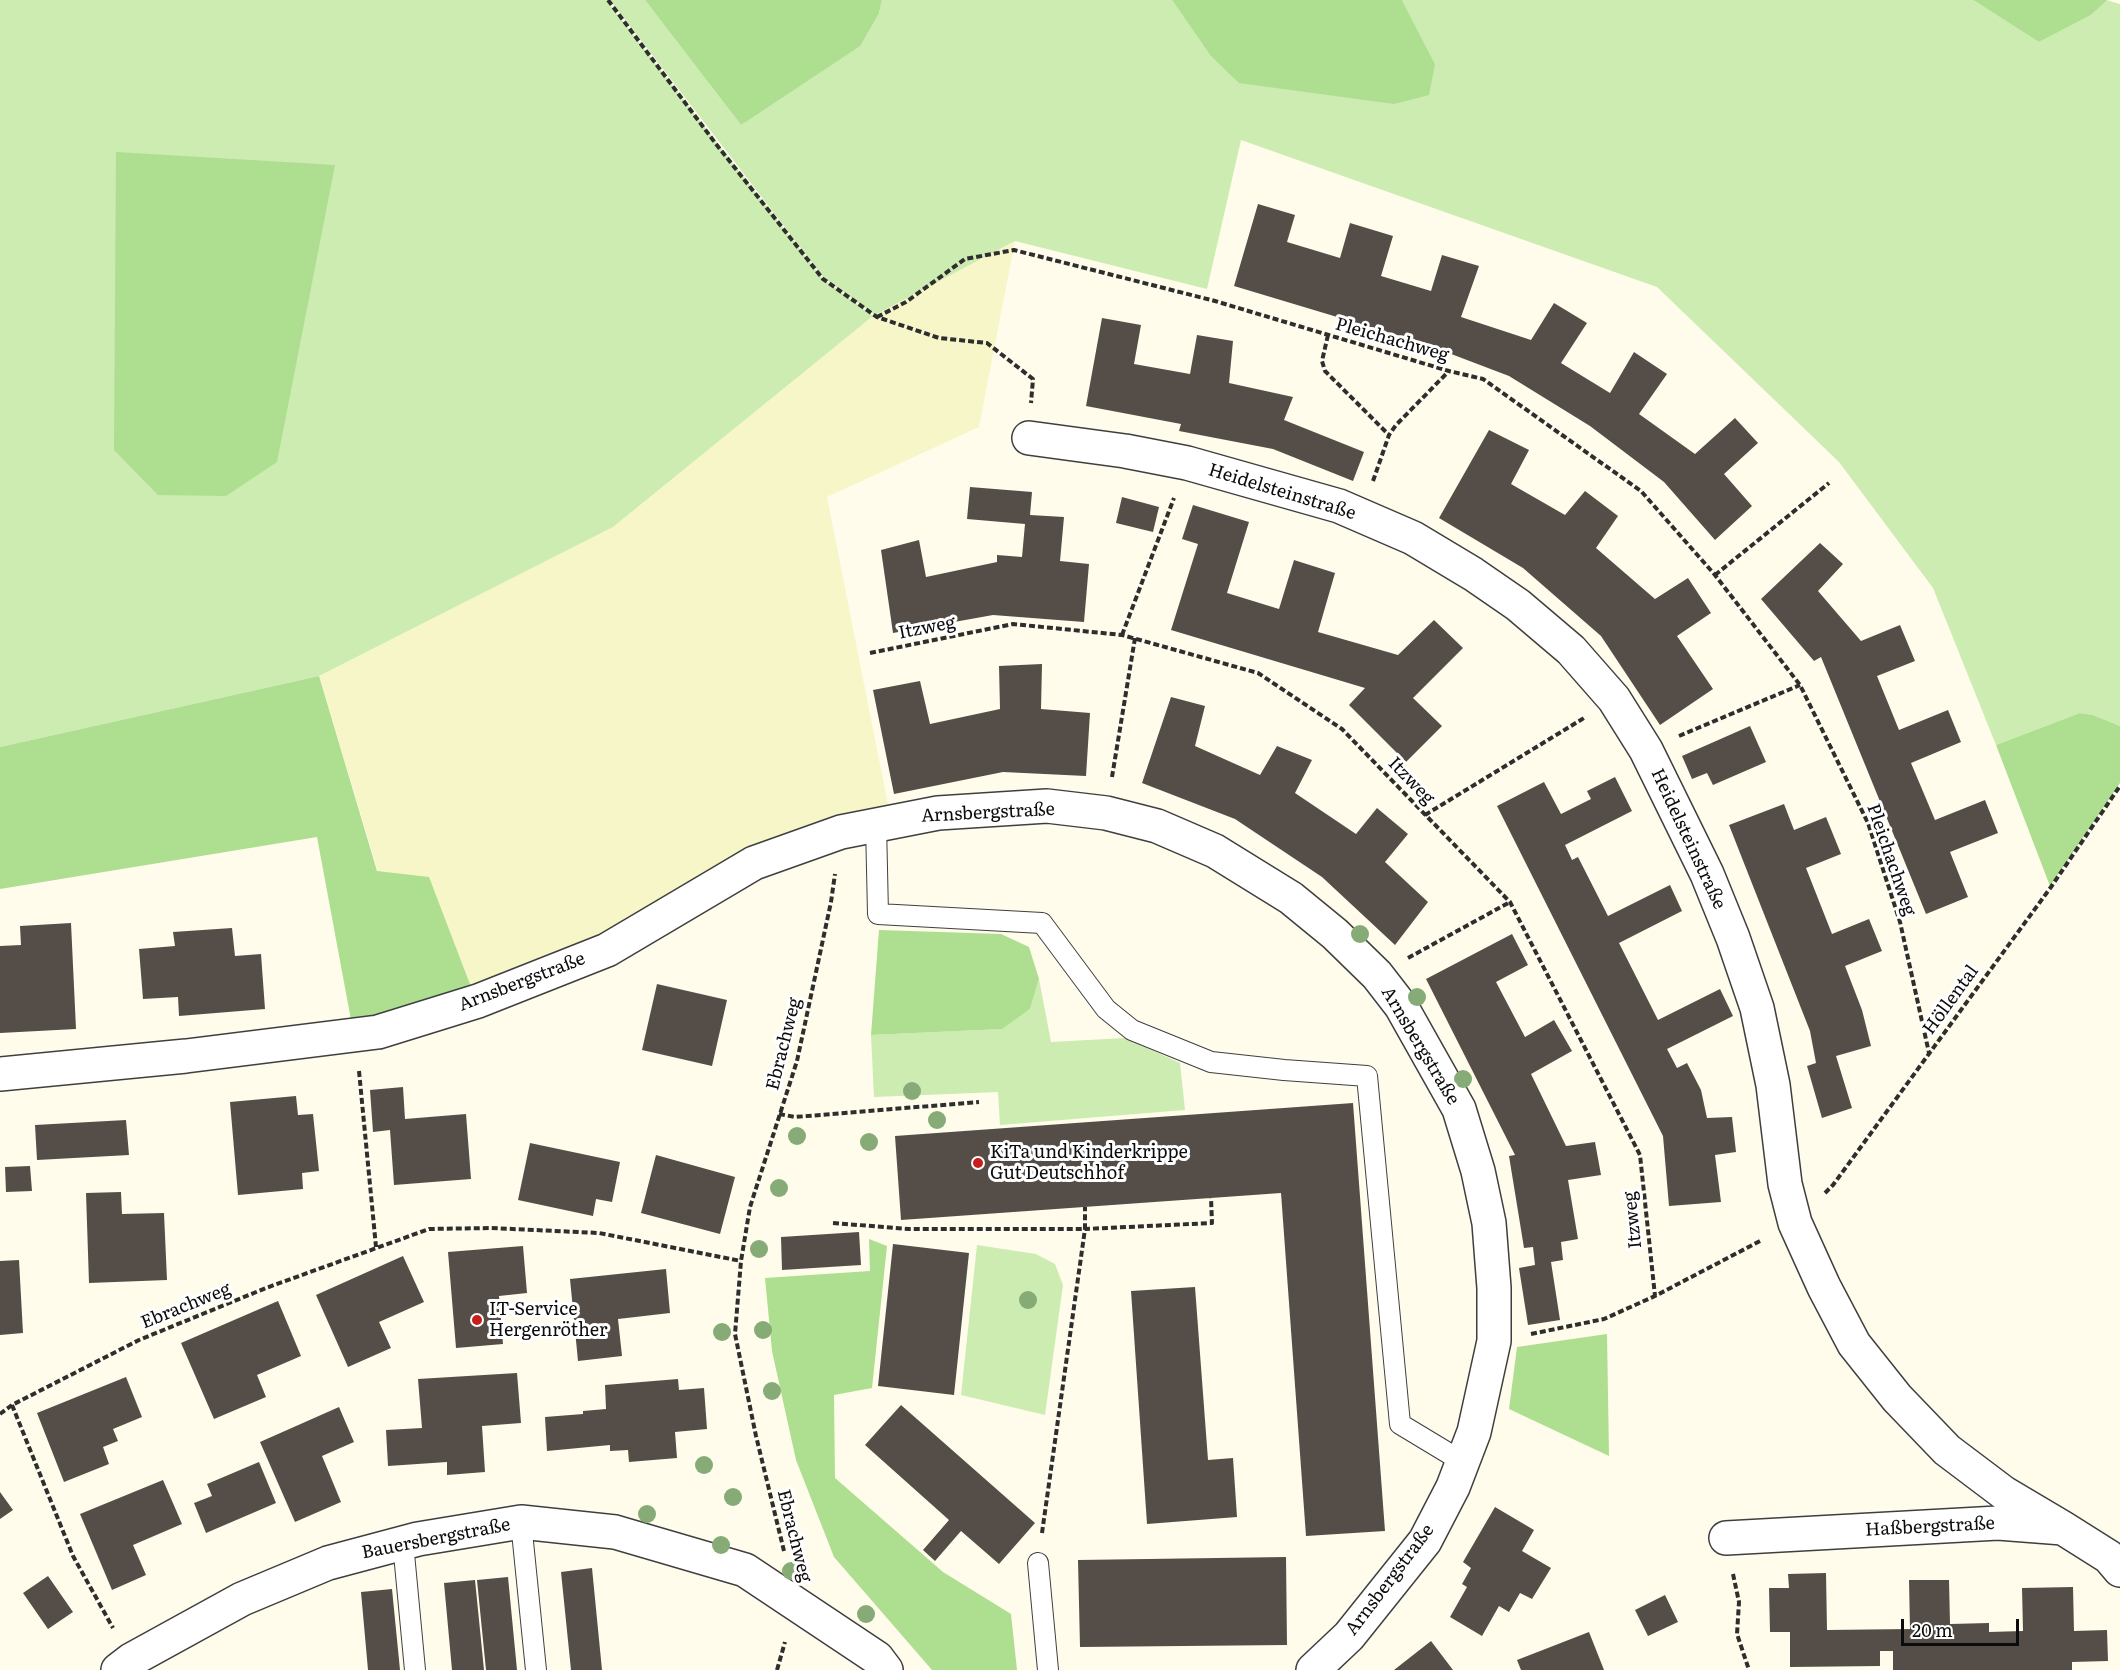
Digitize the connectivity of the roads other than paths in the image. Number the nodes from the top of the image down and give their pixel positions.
1 (1029, 438) road end
2 (876, 825) junction
3 (0, 1074) edge
4 (1463, 1462) junction
5 (521, 1522) junction
6 (2062, 1528) junction
7 (1726, 1538) dead end
8 (404, 1543) junction
9 (1038, 1563) road end
10 (2120, 1570) edge
11 (124, 1665) edge
12 (415, 1670) edge
13 (536, 1670) edge
14 (886, 1670) edge
15 (1048, 1670) edge
16 (1313, 1670) edge

1 - 6 street, Heidelsteinstraße
2 - 3 street, Arnsbergstraße
2 - 4 lane
2 - 4 street, Arnsbergstraße
4 - 16 street, Arnsbergstraße
5 - 8 street, Bauersbergstraße
5 - 13 lane
5 - 14 street, Bauersbergstraße
6 - 7 street, Haßbergstraße
6 - 10 street, Haßbergstraße
8 - 11 street, Bauersbergstraße
8 - 12 lane
9 - 15 lane

